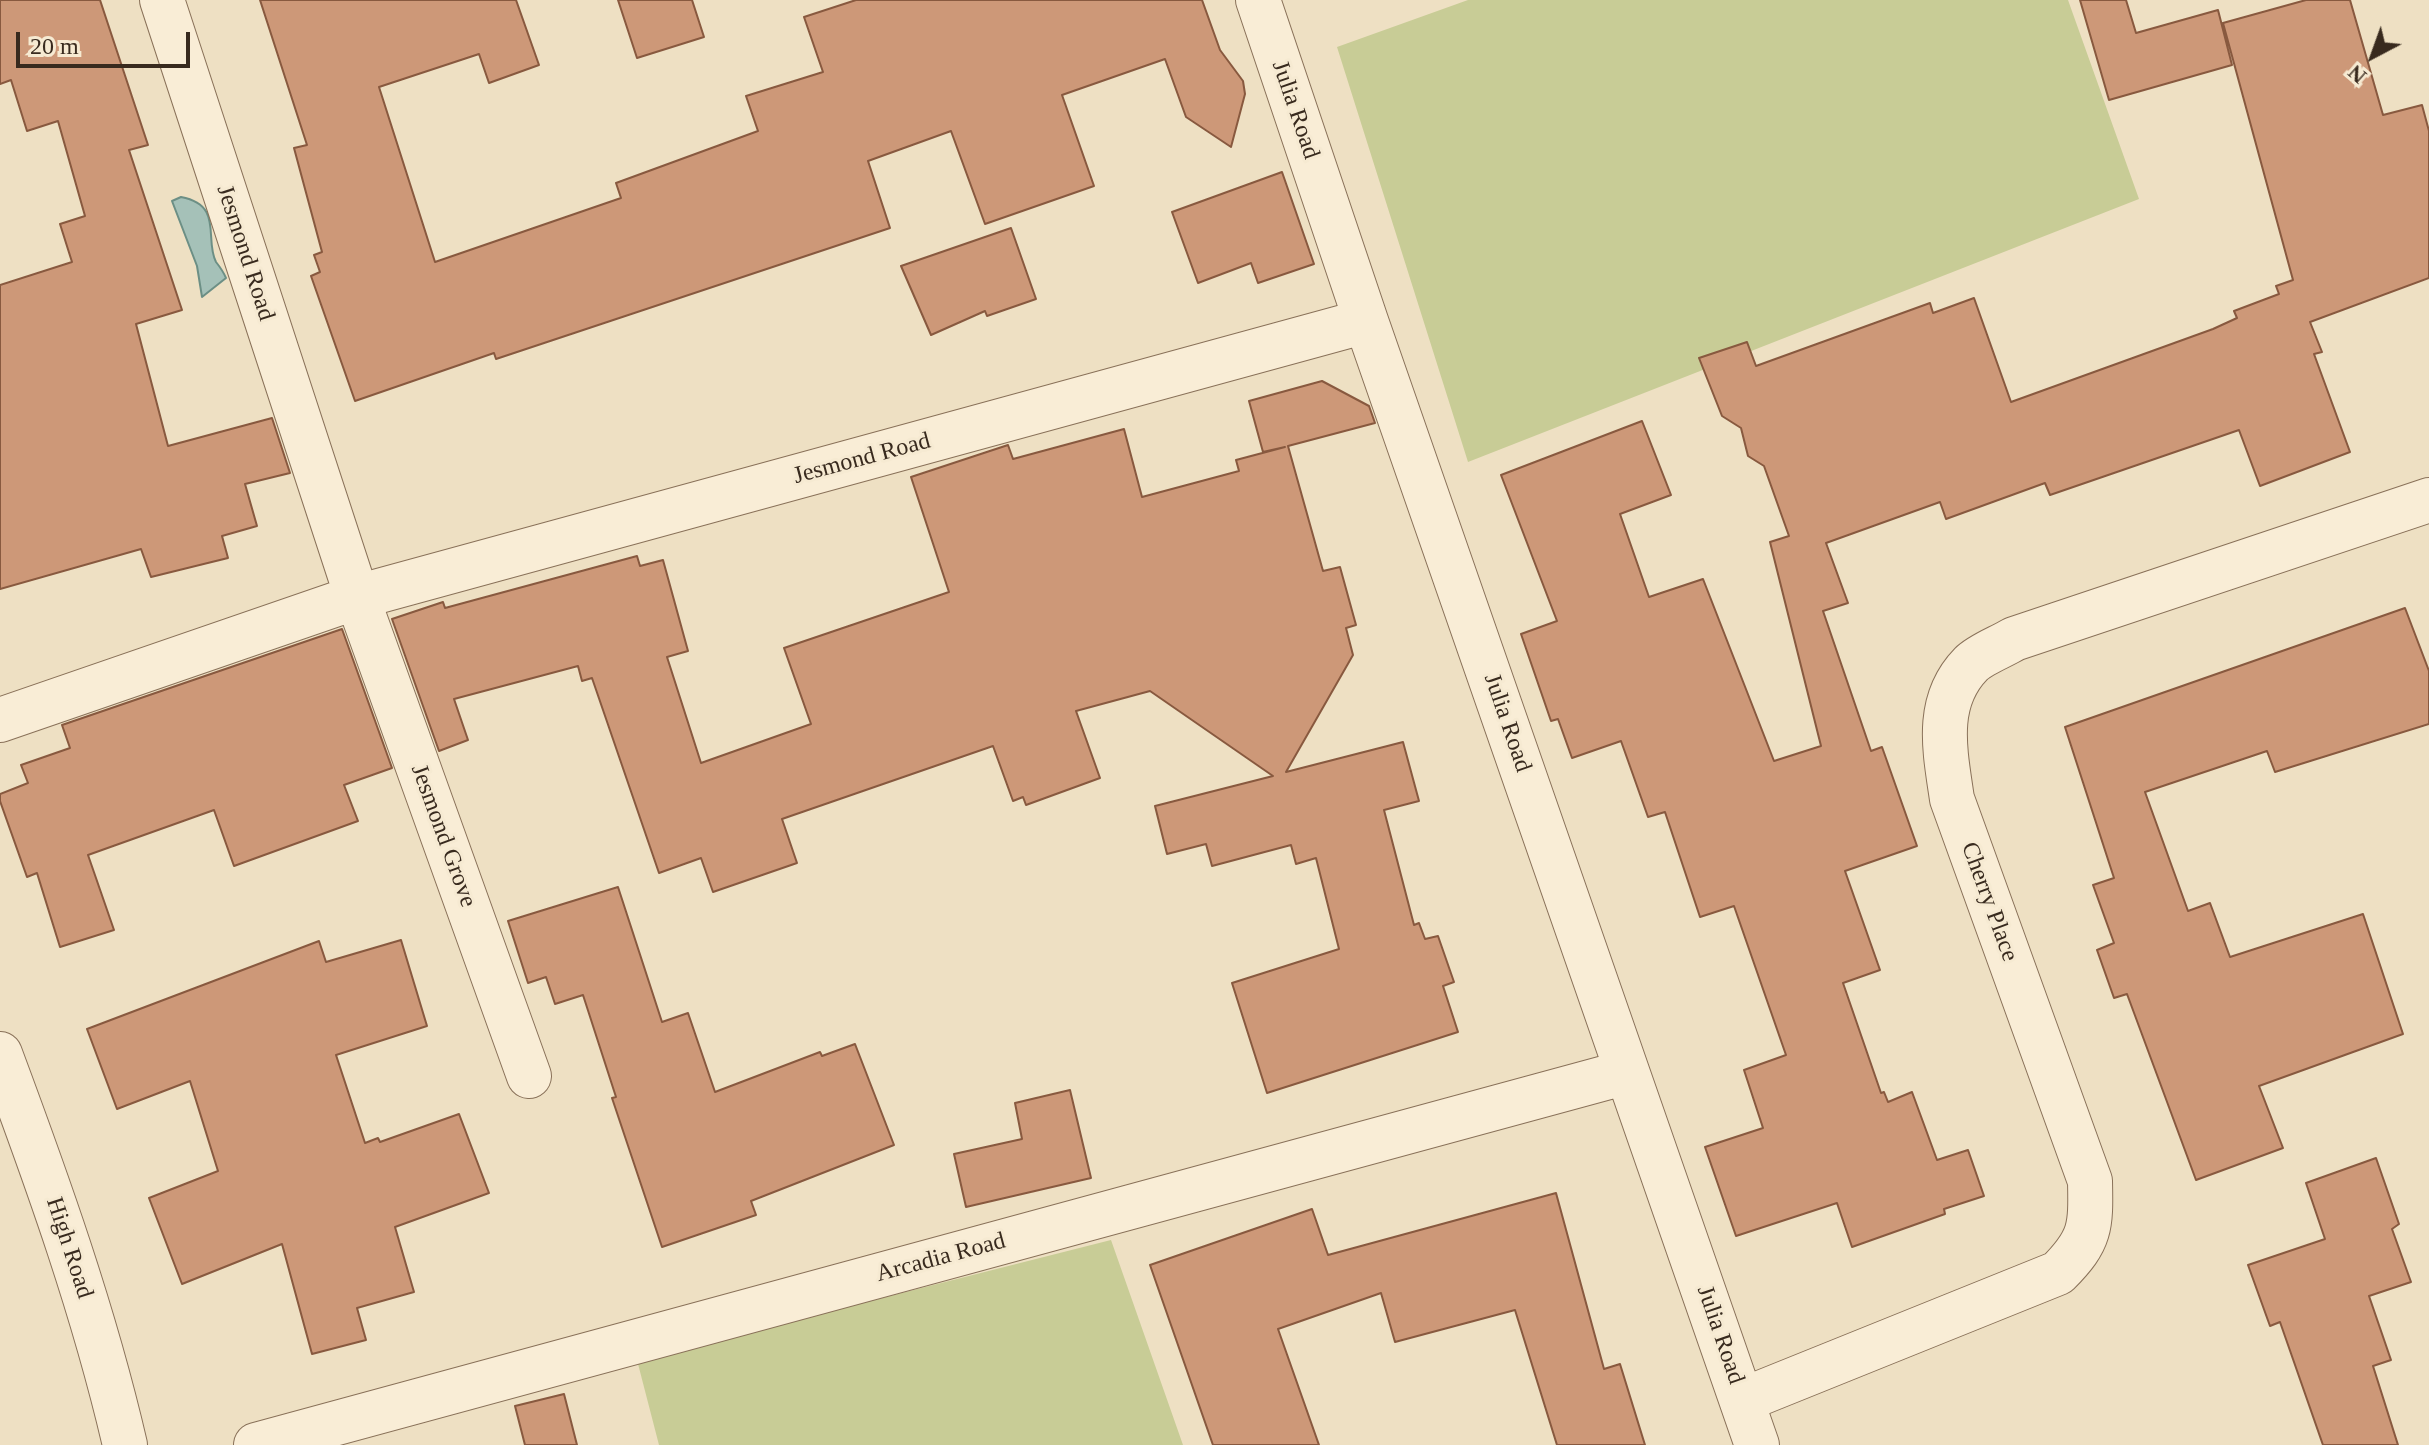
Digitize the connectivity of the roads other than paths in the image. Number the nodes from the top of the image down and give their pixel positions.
1 (162, 0) edge
2 (1258, 0) edge
3 (1366, 321) junction
4 (2429, 500) edge
5 (357, 597) junction
6 (0, 720) edge
7 (0, 1054) edge
8 (1627, 1072) junction
9 (529, 1076) dead end
10 (1743, 1400) junction
11 (125, 1445) edge
12 (256, 1445) edge
13 (1757, 1445) edge

1 - 5 street, Jesmond Road
2 - 3 street, Julia Road
3 - 5 street, Jesmond Road
3 - 8 street, Julia Road
4 - 10 street, Cherry Place
5 - 6 street, Jesmond Road
5 - 9 street, Jesmond Grove
7 - 11 street, High Road
8 - 10 street, Julia Road
8 - 12 street, Arcadia Road
10 - 13 street, Julia Road

